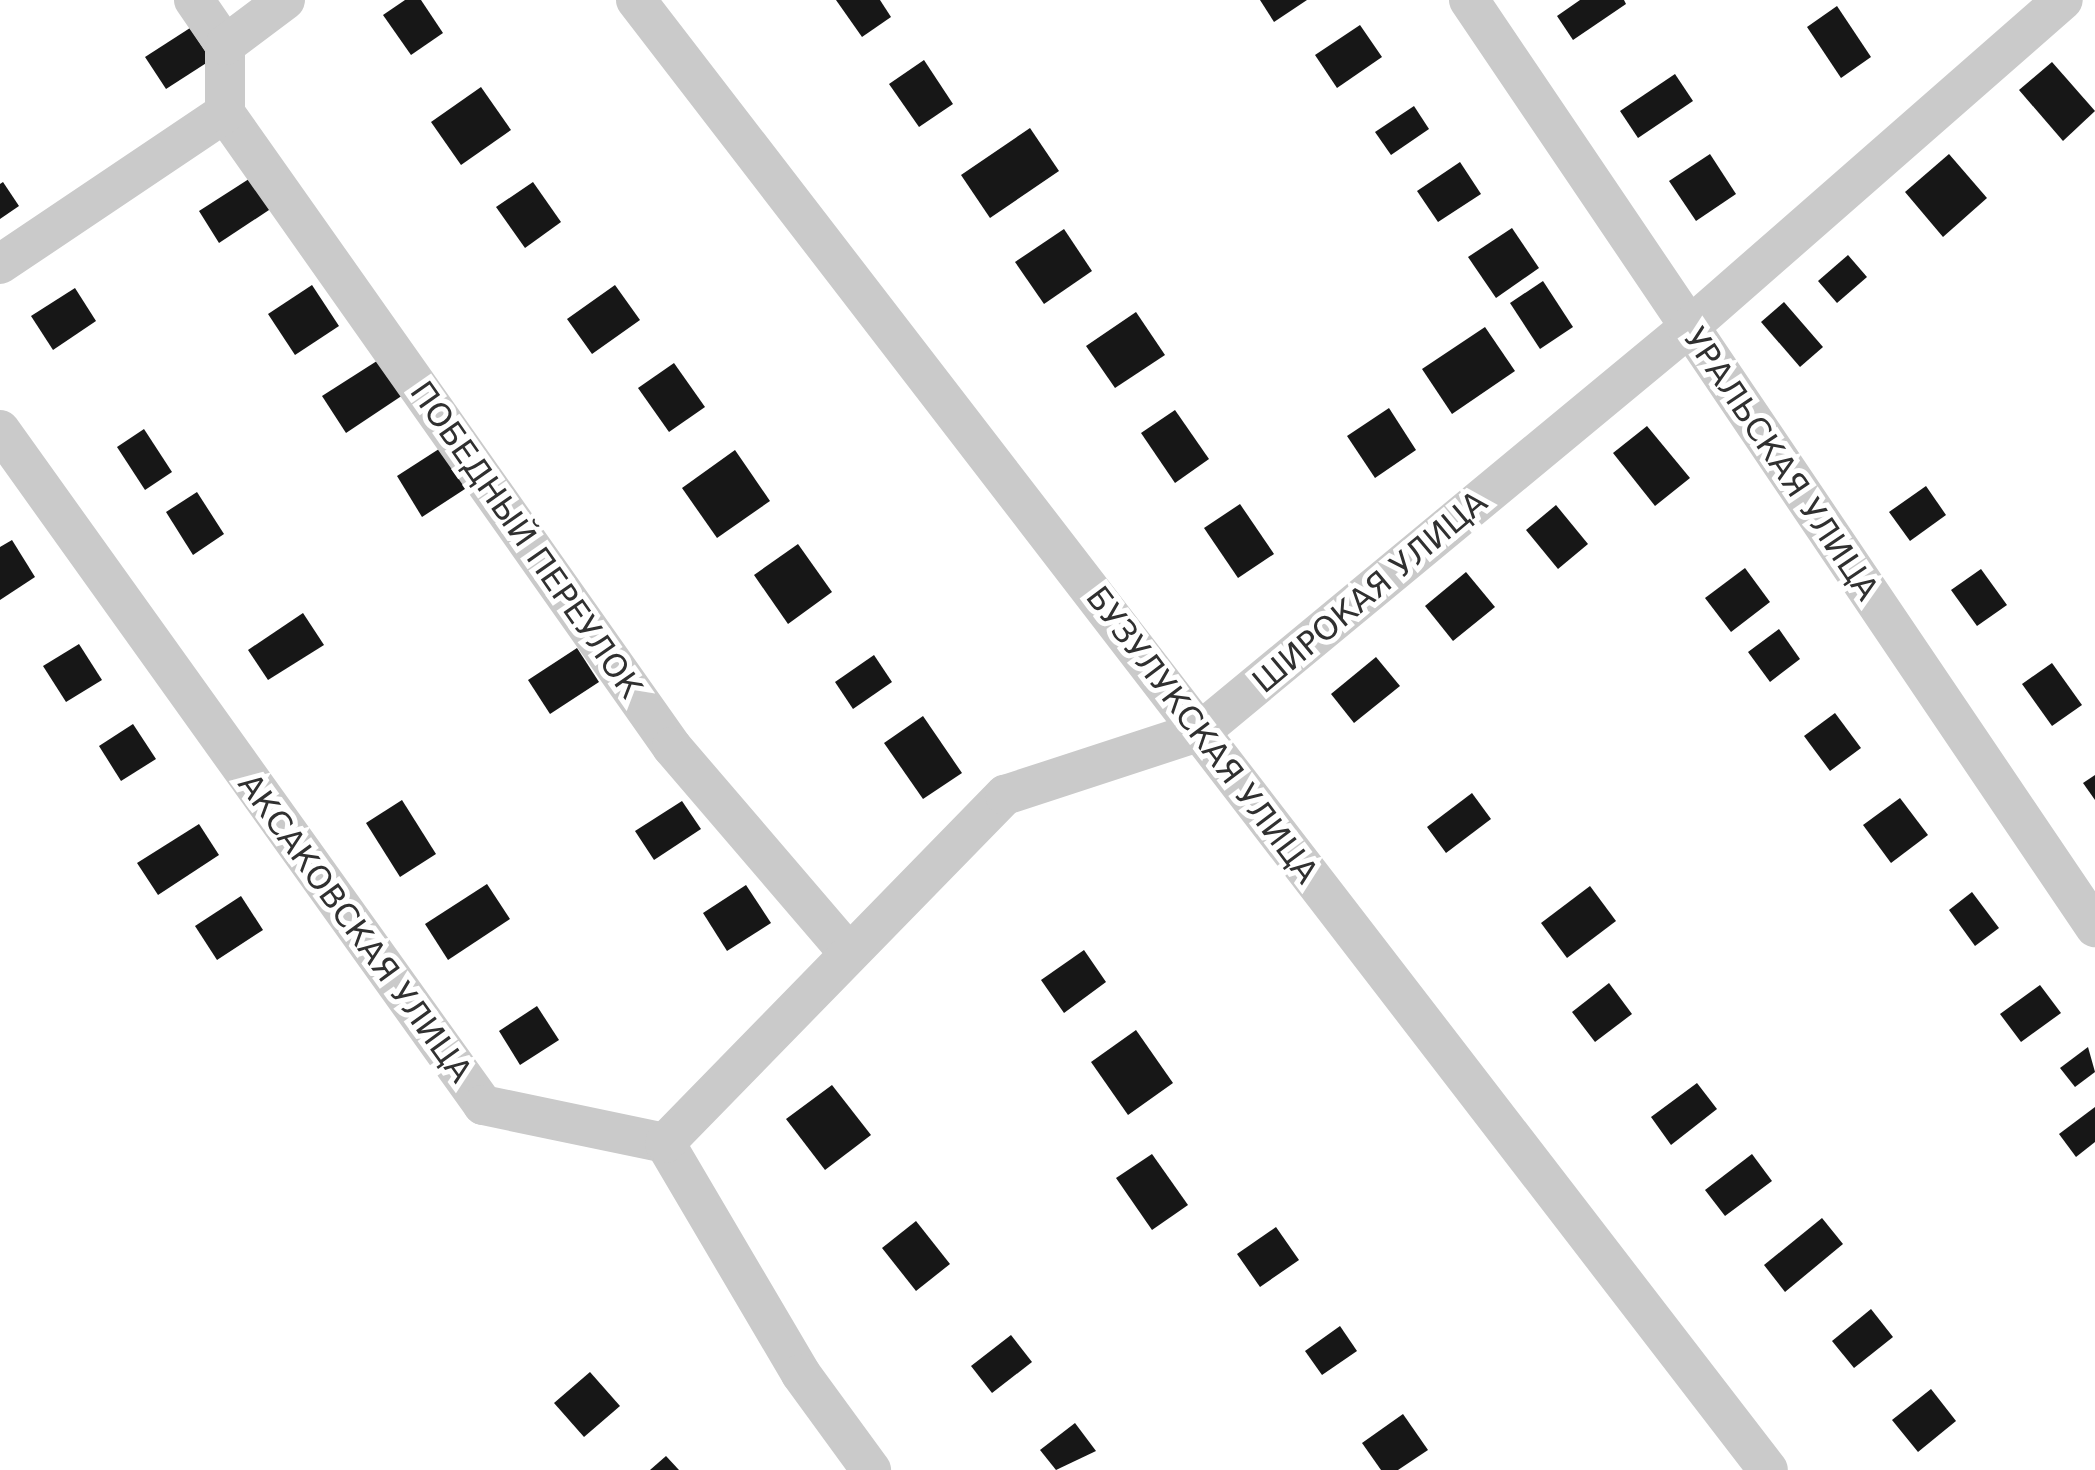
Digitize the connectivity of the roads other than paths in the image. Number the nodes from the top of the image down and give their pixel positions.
1 (194, 0) edge
2 (285, 0) edge
3 (636, 0) edge
4 (1469, 0) edge
5 (2063, 0) edge
6 (225, 45) junction
7 (224, 113) junction
8 (0, 264) edge
9 (1688, 328) junction
10 (0, 430) edge
11 (1201, 731) junction
12 (2095, 927) edge
13 (848, 952) junction
14 (665, 1143) junction
15 (871, 1470) edge
16 (1768, 1470) edge

1 - 6 street
2 - 6 street
3 - 11 street, БУЗУЛУКСКАЯ УЛИЦА
4 - 9 street, УРАЛЬСКАЯ УЛИЦА
5 - 9 street, ШИРОКАЯ УЛИЦА
6 - 7 street
7 - 8 street
7 - 13 street, ПОБЕДНЫЙ ПЕРЕУЛОК
9 - 11 street, ШИРОКАЯ УЛИЦА
9 - 12 street, УРАЛЬСКАЯ УЛИЦА
10 - 14 street, АКСАКОВСКАЯ УЛИЦА
11 - 13 street, ШИРОКАЯ УЛИЦА
11 - 16 street, БУЗУЛУКСКАЯ УЛИЦА
13 - 14 street, ШИРОКАЯ УЛИЦА
14 - 15 street

